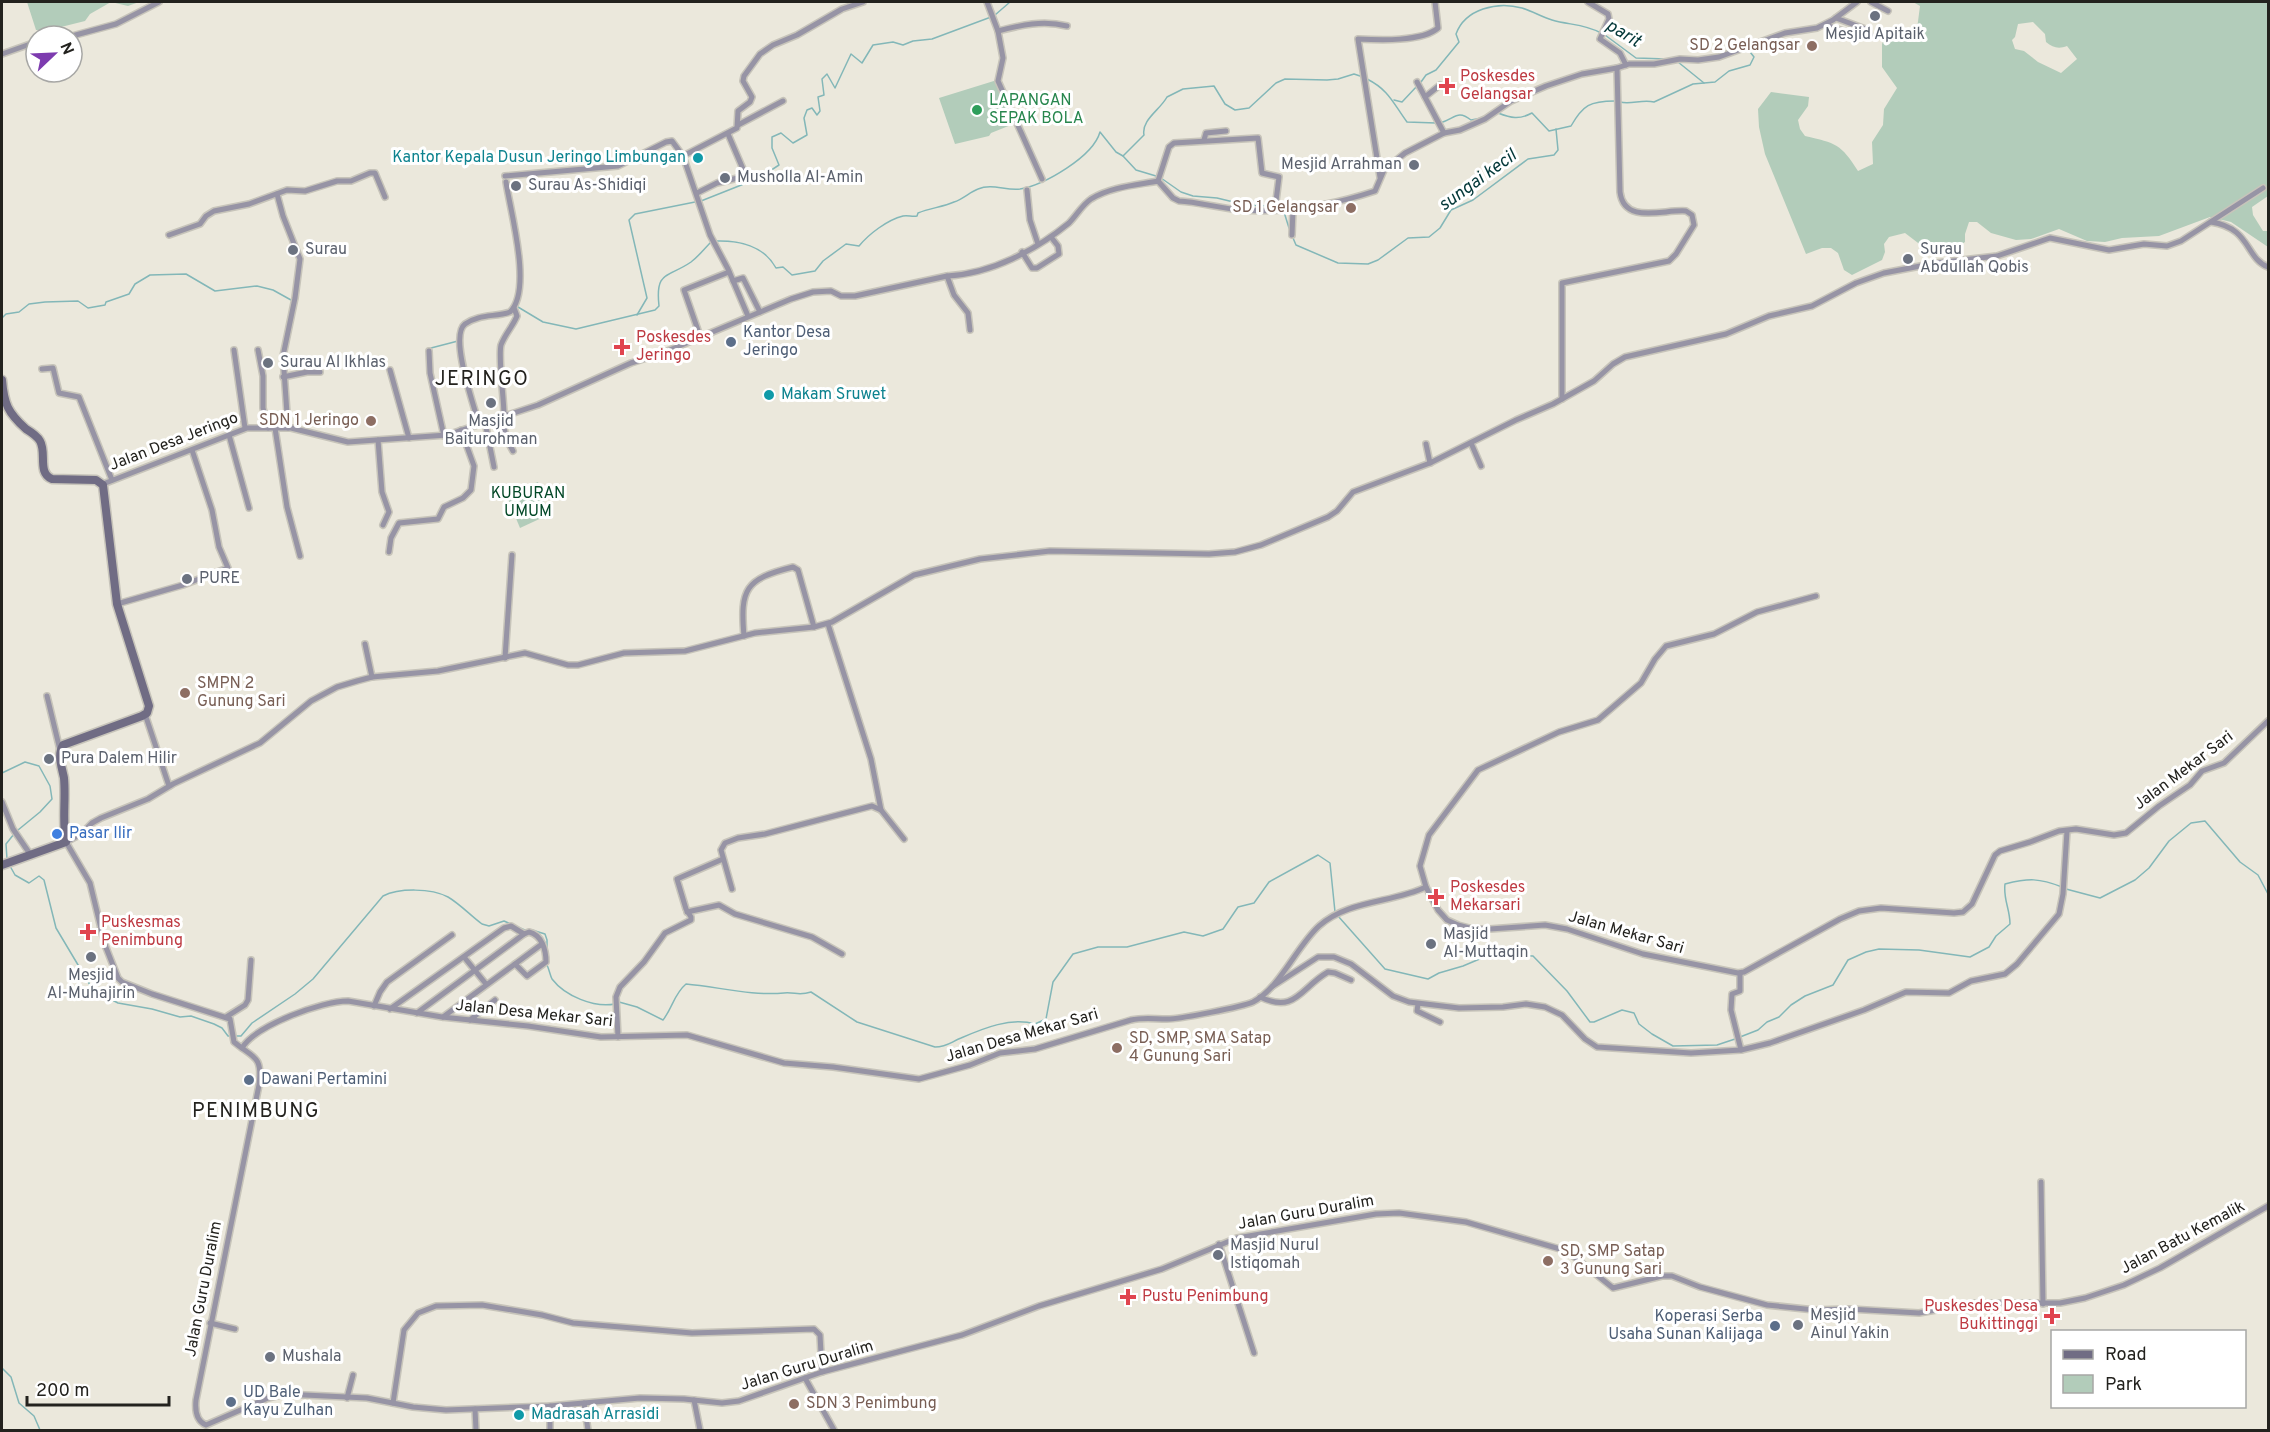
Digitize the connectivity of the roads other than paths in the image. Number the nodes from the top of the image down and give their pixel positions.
1 (159, 2) edge
2 (863, 2) edge
3 (987, 2) edge
4 (1435, 2) edge
5 (1588, 2) edge
6 (1857, 2) edge
7 (1871, 2) edge
8 (1888, 11) dead end
9 (1831, 22) junction
10 (1067, 26) dead end
11 (998, 32) junction
12 (84, 33) edge
13 (1859, 36) dead end
14 (1871, 37) dead end
15 (24, 46) edge
16 (2, 54) edge
17 (1626, 64) junction
18 (1617, 68) junction
19 (1417, 82) dead end
20 (1440, 85) dead end
21 (1425, 97) junction
22 (783, 101) dead end
23 (738, 125) junction
24 (1226, 131) dead end
25 (1444, 133) junction
26 (728, 134) junction
27 (1204, 140) junction
28 (683, 156) junction
29 (1161, 176) junction
30 (1380, 177) junction
31 (1042, 179) dead end
32 (2263, 188) dead end
33 (1027, 190) dead end
34 (697, 193) junction
35 (277, 194) junction
36 (385, 197) dead end
37 (1276, 207) junction
38 (1293, 208) junction
39 (2211, 222) junction
40 (169, 235) dead end
41 (1293, 235) dead end
42 (1051, 237) junction
43 (1038, 244) junction
44 (1022, 252) junction
45 (2268, 267) edge
46 (729, 273) junction
47 (947, 276) junction
48 (733, 282) junction
49 (514, 308) junction
50 (760, 312) junction
51 (748, 316) junction
52 (970, 330) dead end
53 (700, 336) junction
54 (234, 350) dead end
55 (258, 350) dead end
56 (429, 351) dead end
57 (42, 369) dead end
58 (390, 370) dead end
59 (320, 372) dead end
60 (283, 377) junction
61 (2, 381) edge
62 (1562, 399) junction
63 (503, 416) junction
64 (482, 423) junction
65 (245, 428) junction
66 (272, 428) junction
67 (288, 428) junction
68 (461, 430) junction
69 (229, 435) junction
70 (444, 436) junction
71 (409, 438) junction
72 (378, 440) junction
73 (1471, 443) junction
74 (1426, 444) dead end
75 (192, 450) junction
76 (513, 451) dead end
77 (1430, 463) junction
78 (1481, 466) dead end
79 (494, 467) dead end
80 (112, 480) junction
81 (103, 484) junction
82 (249, 508) dead end
83 (383, 525) dead end
84 (390, 552) dead end
85 (512, 555) dead end
86 (300, 556) dead end
87 (1816, 596) dead end
88 (117, 604) junction
89 (828, 624) junction
90 (814, 627) junction
91 (744, 636) junction
92 (365, 644) dead end
93 (505, 658) junction
94 (372, 677) junction
95 (47, 696) dead end
96 (145, 714) junction
97 (2268, 721) edge
98 (60, 750) junction
99 (169, 786) junction
100 (2, 802) edge
101 (881, 810) junction
102 (2067, 831) junction
103 (904, 839) dead end
104 (63, 842) junction
105 (30, 854) junction
106 (723, 859) junction
107 (2, 865) edge
108 (1426, 887) junction
109 (732, 889) dead end
110 (687, 912) junction
111 (452, 934) dead end
112 (524, 934) junction
113 (542, 944) junction
114 (842, 954) dead end
115 (464, 957) junction
116 (251, 960) dead end
117 (515, 964) junction
118 (476, 970) junction
119 (1740, 973) junction
120 (1351, 980) dead end
121 (486, 984) junction
122 (1268, 990) junction
123 (1260, 997) junction
124 (495, 1000) dead end
125 (1418, 1004) junction
126 (374, 1006) junction
127 (390, 1009) junction
128 (416, 1013) junction
129 (226, 1017) junction
130 (442, 1017) junction
131 (470, 1020) junction
132 (1440, 1022) dead end
133 (618, 1037) junction
134 (242, 1048) junction
135 (1741, 1050) junction
136 (2041, 1182) dead end
137 (2268, 1206) edge
138 (1219, 1244) junction
139 (2074, 1300) joint
140 (2043, 1304) junction
141 (210, 1323) junction
142 (235, 1329) dead end
143 (1254, 1353) dead end
144 (822, 1372) junction
145 (353, 1375) dead end
146 (805, 1378) junction
147 (347, 1398) junction
148 (694, 1400) junction
149 (393, 1403) junction
150 (584, 1403) junction
151 (550, 1406) junction
152 (475, 1408) junction
153 (201, 1423) junction
154 (200, 1431) edge
155 (476, 1431) edge
156 (550, 1431) edge
157 (588, 1431) edge
158 (700, 1431) edge
159 (834, 1431) edge

1 - 12 street
2 - 23 street
3 - 11 street
4 - 30 street
5 - 17 street
6 - 9 street
7 - 8 street
9 - 13 street
9 - 14 street
9 - 17 street
10 - 11 street
11 - 31 street
15 - 16 street
17 - 18 street
18 - 25 street
18 - 62 street
19 - 21 street
20 - 21 street
21 - 25 street
22 - 23 street
23 - 26 street
24 - 27 street
25 - 30 street
26 - 28 street
26 - 34 street
27 - 29 street
27 - 37 street
28 - 34 street
28 - 49 street
29 - 37 street
29 - 42 street, Jalan Desa Jeringo
30 - 38 street
32 - 39 street
33 - 43 street
34 - 46 street
35 - 36 street
35 - 40 street
35 - 60 street
37 - 38 street
38 - 41 street
39 - 45 street
39 - 62 street
42 - 43 street, Jalan Desa Jeringo
42 - 44 street
43 - 44 street, Jalan Desa Jeringo
44 - 47 street, Jalan Desa Jeringo
46 - 48 street
46 - 53 street
47 - 50 street, Jalan Desa Jeringo
47 - 52 street
48 - 50 street
48 - 51 street
49 - 63 street
49 - 64 street
50 - 51 street, Jalan Desa Jeringo
51 - 53 street, Jalan Desa Jeringo
53 - 63 street, Jalan Desa Jeringo
54 - 65 street
55 - 66 street
56 - 70 street
57 - 80 street
58 - 71 street
59 - 60 street
60 - 67 street
61 - 81 street
62 - 73 street
63 - 64 street, Jalan Desa Jeringo
63 - 76 street
64 - 68 street, Jalan Desa Jeringo
64 - 79 street
65 - 66 street, Jalan Desa Jeringo
65 - 69 street, Jalan Desa Jeringo
66 - 67 street, Jalan Desa Jeringo
66 - 86 street
67 - 72 street, Jalan Desa Jeringo
68 - 70 street, Jalan Desa Jeringo
68 - 84 street
69 - 75 street, Jalan Desa Jeringo
69 - 82 street
70 - 71 street, Jalan Desa Jeringo
71 - 72 street, Jalan Desa Jeringo
72 - 83 street
73 - 77 street
73 - 78 street
74 - 77 street
75 - 80 street, Jalan Desa Jeringo
75 - 88 street
77 - 89 street
80 - 81 street, Jalan Desa Jeringo
81 - 88 street
85 - 93 street
87 - 108 street, Jalan Mekar Sari
88 - 96 street
89 - 90 street
89 - 101 street
90 - 91 street
90 - 91 street
91 - 93 street
92 - 94 street
93 - 94 street
94 - 99 street
95 - 98 street
96 - 98 street
96 - 99 street
97 - 102 street, Jalan Mekar Sari
98 - 104 street
99 - 104 street
100 - 105 street
101 - 103 street
101 - 106 street
102 - 119 street, Jalan Mekar Sari
102 - 135 street
104 - 105 street
104 - 129 street
105 - 107 street
106 - 109 street
106 - 110 street
108 - 119 street, Jalan Mekar Sari
108 - 122 street, Jalan Desa Mekar Sari
110 - 114 street
110 - 133 street
111 - 126 street
112 - 113 street
112 - 115 street
112 - 118 street
113 - 117 street
113 - 117 street
115 - 118 street
115 - 127 street
116 - 129 street
117 - 121 street
118 - 121 street
118 - 128 street
119 - 135 street
120 - 123 street
121 - 130 street
122 - 123 street, Jalan Desa Mekar Sari
122 - 125 street
123 - 133 street, Jalan Desa Mekar Sari
124 - 131 street
125 - 132 street
125 - 135 street
126 - 127 street, Jalan Desa Mekar Sari
126 - 134 street, Jalan Desa Mekar Sari
127 - 128 street, Jalan Desa Mekar Sari
128 - 130 street, Jalan Desa Mekar Sari
129 - 134 street, Jalan Guru Duralim
130 - 131 street, Jalan Desa Mekar Sari
131 - 133 street, Jalan Desa Mekar Sari
134 - 141 street, Jalan Guru Duralim
136 - 140 street
137 - 139 street, Jalan Batu Kemalik
138 - 140 street, Jalan Guru Duralim
138 - 143 street
138 - 144 street, Jalan Guru Duralim
139 - 140 street, Jalan Guru Duralim
141 - 142 street
141 - 153 street, Jalan Guru Duralim
144 - 146 street, Jalan Guru Duralim
144 - 149 street
145 - 147 street
146 - 148 street, Jalan Guru Duralim
146 - 159 street
147 - 149 street, Jalan Guru Duralim
147 - 153 street, Jalan Guru Duralim
148 - 150 street, Jalan Guru Duralim
148 - 158 street
149 - 152 street, Jalan Guru Duralim
150 - 151 street, Jalan Guru Duralim
150 - 157 street
151 - 152 street, Jalan Guru Duralim
151 - 156 street
152 - 155 street
153 - 154 street

